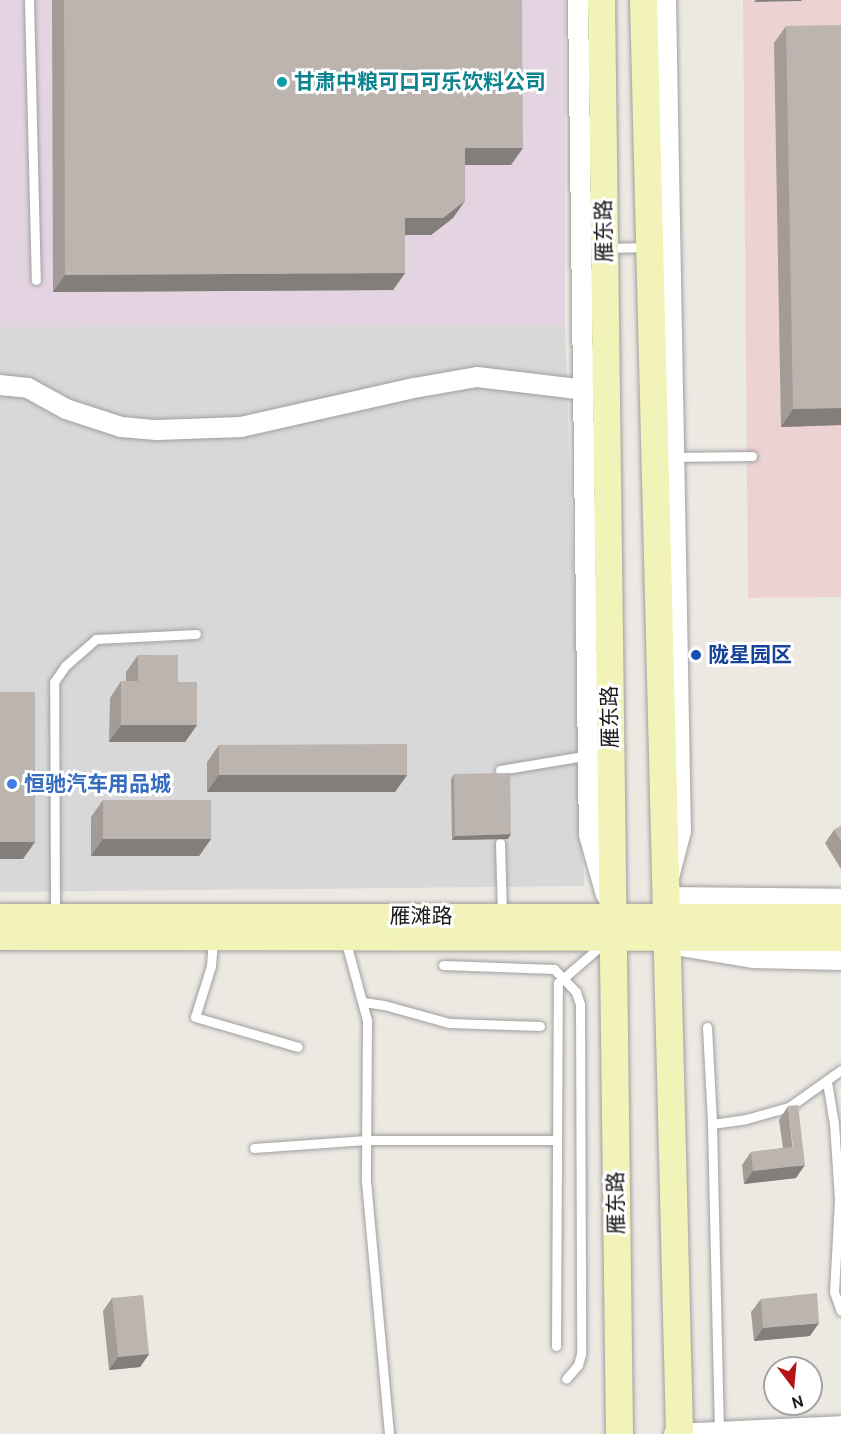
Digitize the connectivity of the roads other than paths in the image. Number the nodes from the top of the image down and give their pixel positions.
1 (29, 0) edge
2 (578, 0) edge
3 (601, 0) edge
4 (642, 0) edge
5 (666, 0) edge
6 (648, 246) junction
7 (592, 248) junction
8 (36, 280) dead end
9 (0, 385) edge
10 (594, 391) junction
11 (752, 456) dead end
12 (664, 457) junction
13 (196, 634) dead end
14 (598, 753) junction
15 (500, 770) dead end
16 (500, 843) dead end
17 (841, 898) edge
18 (502, 916) junction
19 (0, 917) edge
20 (55, 917) junction
21 (841, 917) edge
22 (665, 923) junction
23 (612, 926) junction
24 (0, 936) edge
25 (213, 936) junction
26 (344, 936) junction
27 (841, 937) edge
28 (841, 960) edge
29 (443, 965) dead end
30 (564, 978) junction
31 (363, 1002) junction
32 (540, 1026) dead end
33 (707, 1027) dead end
34 (298, 1047) dead end
35 (841, 1070) edge
36 (827, 1082) junction
37 (712, 1124) junction
38 (366, 1140) junction
39 (556, 1140) junction
40 (254, 1148) dead end
41 (841, 1311) edge
42 (556, 1346) dead end
43 (566, 1379) dead end
44 (841, 1426) edge
45 (718, 1430) junction
46 (678, 1433) edge
47 (389, 1434) edge
48 (619, 1434) edge

1 - 8 lane
2 - 7 street
3 - 7 main road, 雁东路
4 - 6 main road, 雁东路
5 - 12 street
6 - 7 lane
6 - 12 main road, 雁东路
7 - 10 main road, 雁东路
9 - 10 street
10 - 14 main road, 雁东路
11 - 12 lane
12 - 22 main road, 雁东路
13 - 20 lane
14 - 15 lane
14 - 23 main road, 雁东路
16 - 18 lane
17 - 22 street, 雁滩路
18 - 20 main road, 雁滩路
18 - 23 main road, 雁滩路
19 - 20 main road, 雁滩路
21 - 22 main road, 雁滩路
22 - 23 main road, 雁滩路
22 - 27 main road, 雁滩路
22 - 28 street, 雁滩路
22 - 46 main road, 雁东路
23 - 26 main road, 雁滩路
23 - 30 lane
23 - 48 main road, 雁东路
24 - 25 main road, 雁滩路
25 - 26 main road, 雁滩路
25 - 34 lane
26 - 31 lane
29 - 30 lane
30 - 39 lane
30 - 43 lane
31 - 32 lane
31 - 38 lane
33 - 37 lane
35 - 36 lane
36 - 37 lane
36 - 41 lane
37 - 45 lane
38 - 39 lane
38 - 40 lane
38 - 47 lane
39 - 42 lane
44 - 45 street
45 - 46 street

